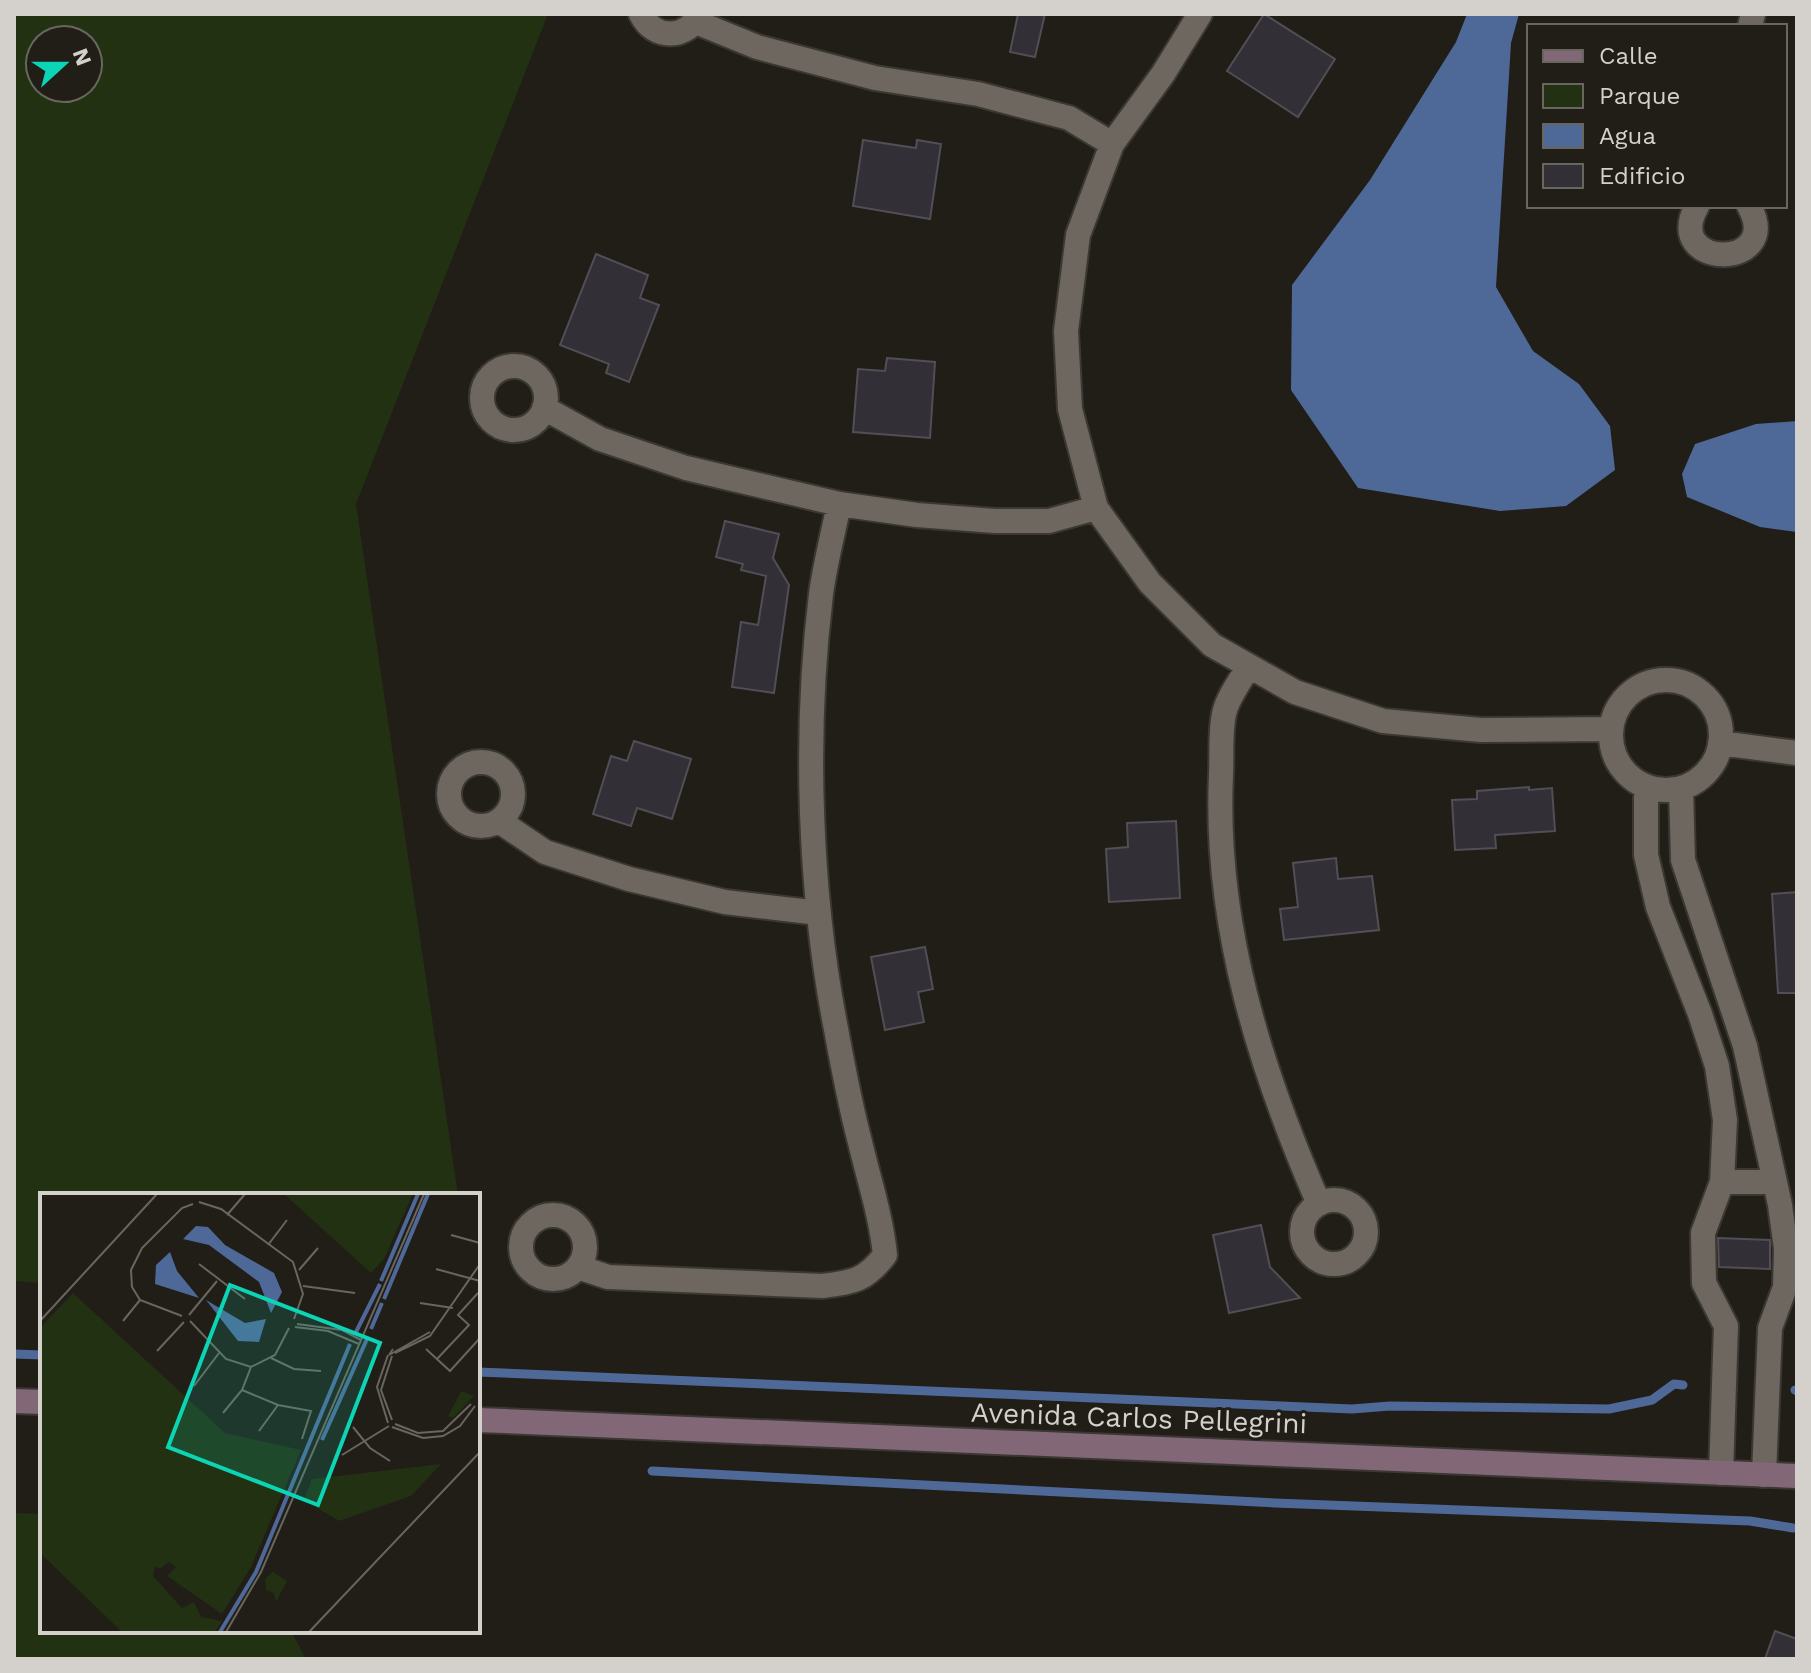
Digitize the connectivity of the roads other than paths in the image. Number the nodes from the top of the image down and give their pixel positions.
1 (641, 14) edge
2 (1200, 14) edge
3 (698, 18) edge
4 (1112, 144) junction
5 (1696, 208) edge
6 (1750, 208) edge
7 (544, 408) dead end
8 (839, 504) junction
9 (1096, 508) junction
10 (1249, 666) junction
11 (1611, 729) junction
12 (1720, 743) junction
13 (1797, 753) edge
14 (1646, 786) junction
15 (1681, 788) junction
16 (499, 821) dead end
17 (819, 913) junction
18 (1722, 1182) junction
19 (1774, 1182) junction
20 (1319, 1204) dead end
21 (578, 1267) dead end
22 (1726, 1326) junction
23 (1770, 1328) junction
24 (14, 1401) edge
25 (40, 1402) edge
26 (480, 1420) edge
27 (1721, 1473) junction
28 (1764, 1475) junction
29 (1797, 1476) edge

1 - 3 street
2 - 4 street
3 - 4 street
4 - 9 street
5 - 6 street
7 - 8 street
8 - 9 street
8 - 17 street
9 - 10 street
10 - 11 street
10 - 20 street
11 - 12 street
11 - 14 street
12 - 13 street
12 - 15 street
14 - 15 street
14 - 18 street
15 - 19 street
16 - 17 street
17 - 21 street
18 - 19 street
18 - 22 street
19 - 23 street
22 - 23 street
22 - 27 street
23 - 28 street
24 - 25 main road
26 - 27 main road, Avenida Carlos Pellegrini
27 - 28 main road, Avenida Carlos Pellegrini
28 - 29 main road, Avenida Carlos Pellegrini

